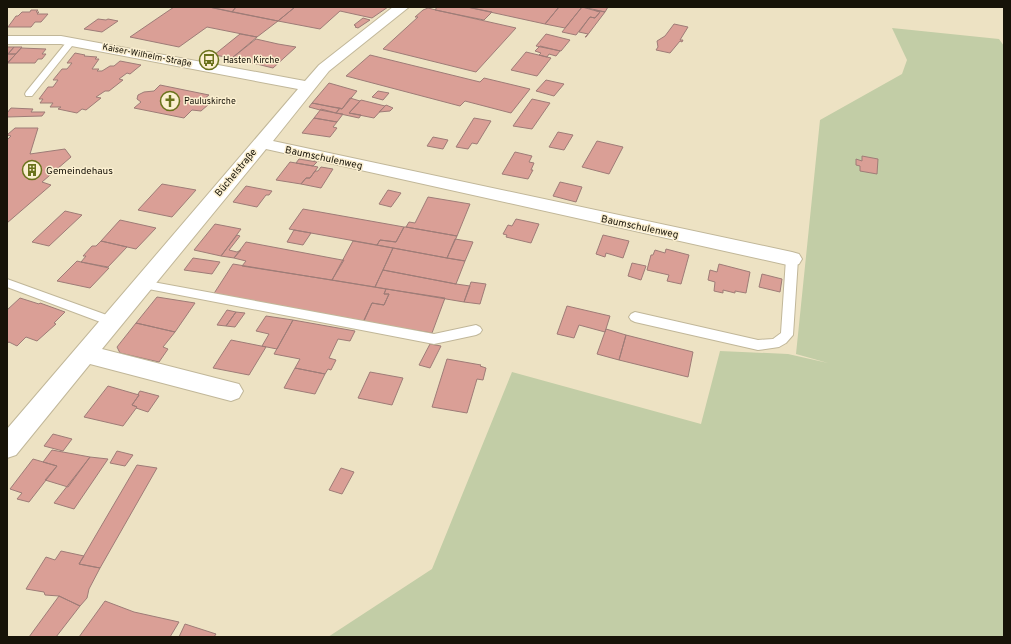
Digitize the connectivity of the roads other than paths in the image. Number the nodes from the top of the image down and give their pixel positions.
1 (402, 7) edge
2 (7, 40) edge
3 (72, 41) junction
4 (309, 86) junction
5 (29, 94) dead end
6 (260, 143) junction
7 (792, 260) joint
8 (7, 283) edge
9 (142, 284) junction
10 (635, 318) dead end
11 (111, 321) junction
12 (476, 330) dead end
13 (85, 354) junction
14 (231, 391) dead end
15 (7, 446) edge

1 - 4 street, Büchelstraße
2 - 3 street, Kaiser-Wilhelm-Straße
3 - 4 street, Kaiser-Wilhelm-Straße
3 - 5 lane
4 - 6 street, Büchelstraße
6 - 7 street, Baumschulenweg
6 - 9 street, Büchelstraße
7 - 10 lane, Baumschulenweg
8 - 11 lane
9 - 11 street, Büchelstraße
9 - 12 lane
11 - 13 street, Büchelstraße
13 - 14 street
13 - 15 street, Büchelstraße

